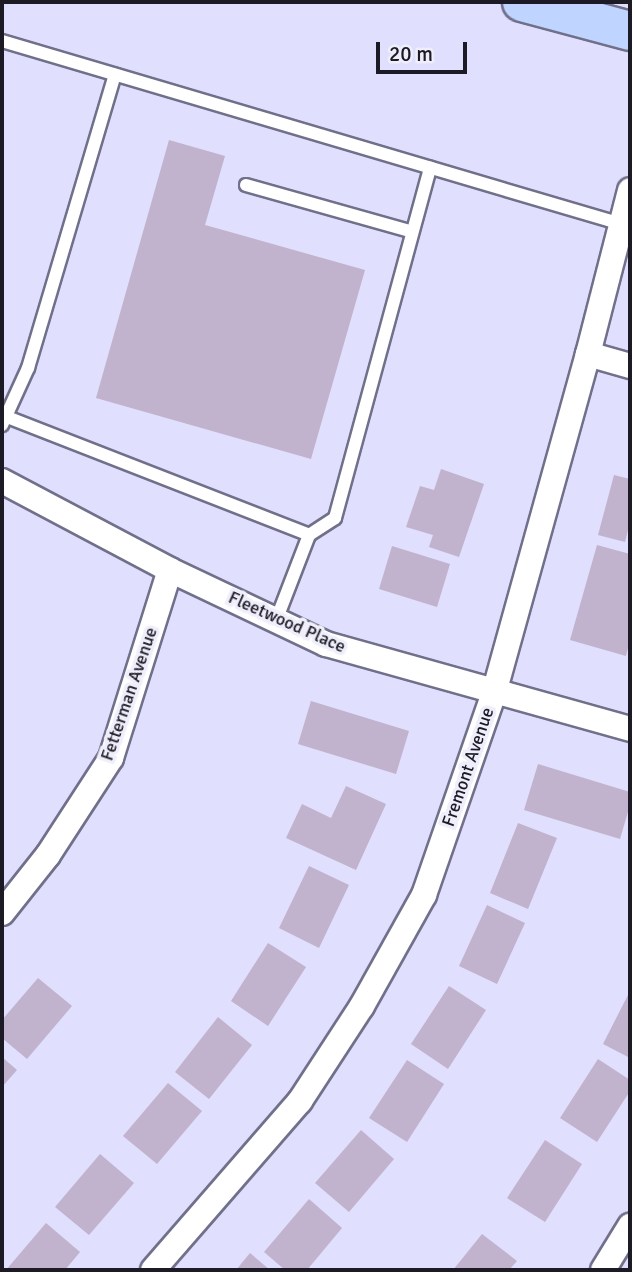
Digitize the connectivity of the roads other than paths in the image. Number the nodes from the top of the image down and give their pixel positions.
1 (522, 2) edge
2 (630, 31) edge
3 (2, 41) edge
4 (115, 75) junction
5 (430, 168) junction
6 (246, 185) dead end
7 (630, 190) edge
8 (621, 224) junction
9 (410, 231) junction
10 (589, 354) junction
11 (630, 366) edge
12 (3, 419) edge
13 (2, 481) edge
14 (309, 535) junction
15 (170, 570) junction
16 (277, 618) junction
17 (494, 693) junction
18 (630, 729) edge
19 (2, 913) edge
20 (630, 1226) edge
21 (153, 1270) edge
22 (603, 1270) edge

1 - 2 main road
3 - 4 lane
4 - 5 lane
4 - 12 lane
5 - 8 lane
5 - 9 lane
6 - 9 lane
7 - 8 street, Fremont Avenue
8 - 10 street, Fremont Avenue
9 - 14 lane
10 - 11 street
10 - 17 street, Fremont Avenue
12 - 14 lane
13 - 15 street, Fleetwood Place
14 - 16 lane
15 - 16 street, Fleetwood Place
15 - 19 street, Fetterman Avenue
16 - 17 street, Fleetwood Place
17 - 18 street, Fleetwood Place
17 - 21 street, Fremont Avenue
20 - 22 street

